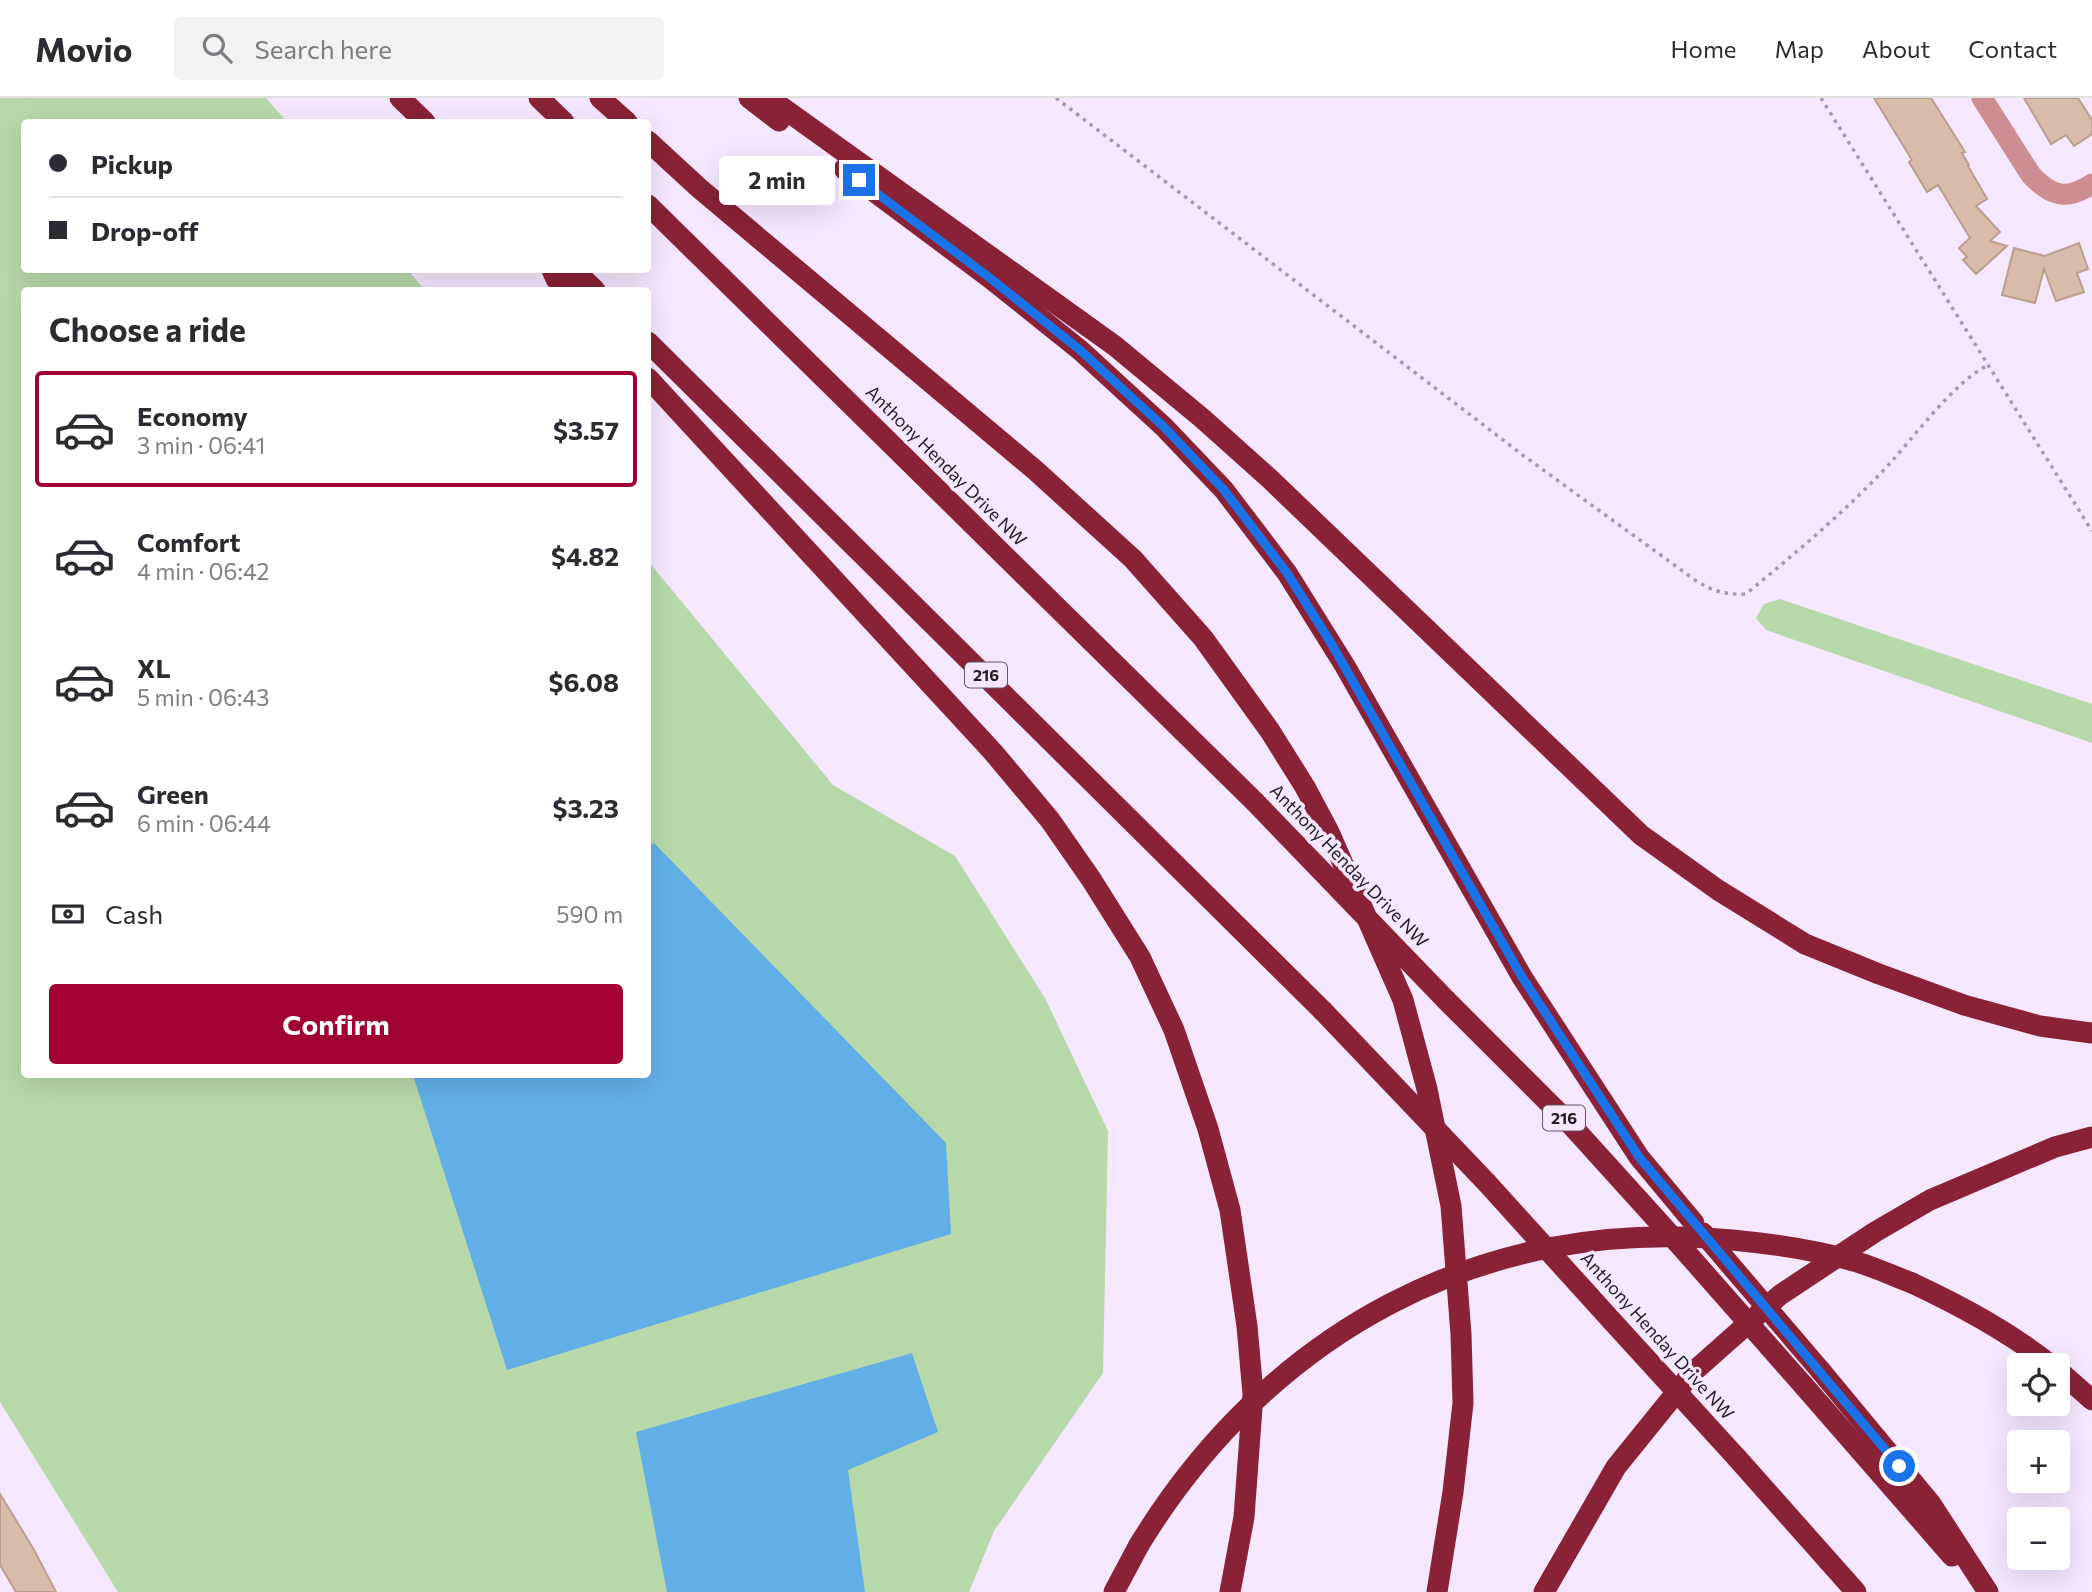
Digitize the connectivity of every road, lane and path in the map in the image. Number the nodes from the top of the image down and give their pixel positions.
1 (400, 98) edge
2 (539, 98) edge
3 (600, 98) edge
4 (748, 98) edge
5 (769, 98) edge
6 (1056, 98) edge
7 (1821, 98) edge
8 (1982, 98) edge
9 (422, 119) edge
10 (561, 119) edge
11 (624, 119) edge
12 (651, 144) edge
13 (2092, 184) edge
14 (651, 208) edge
15 (553, 273) edge
16 (577, 273) edge
17 (564, 287) edge
18 (592, 287) edge
19 (651, 345) edge
20 (1987, 366) junction
21 (651, 380) edge
22 (2092, 531) edge
23 (2092, 1033) edge
24 (2092, 1137) edge
25 (2036, 1353) edge
26 (2070, 1381) edge
27 (2092, 1400) edge
28 (1812, 1540) junction
29 (1114, 1592) edge
30 (1230, 1592) edge
31 (1437, 1592) edge
32 (1544, 1592) edge
33 (1848, 1592) edge
34 (1856, 1592) edge
35 (1983, 1592) edge
36 (1988, 1592) edge

1 - 9 highway
2 - 10 highway
3 - 11 highway
4 - 36 highway, bridge
5 - 23 highway
6 - 20 path
7 - 20 path
8 - 13 street
12 - 31 highway
14 - 35 highway, Anthony Henday Drive NW / 216, bridge
15 - 17 highway
16 - 18 highway
19 - 28 highway, Anthony Henday Drive NW / 216, bridge
20 - 22 path
21 - 30 highway
24 - 32 highway
25 - 29 highway, bridge
26 - 27 highway
28 - 33 highway
28 - 34 highway, Anthony Henday Drive NW / 216

